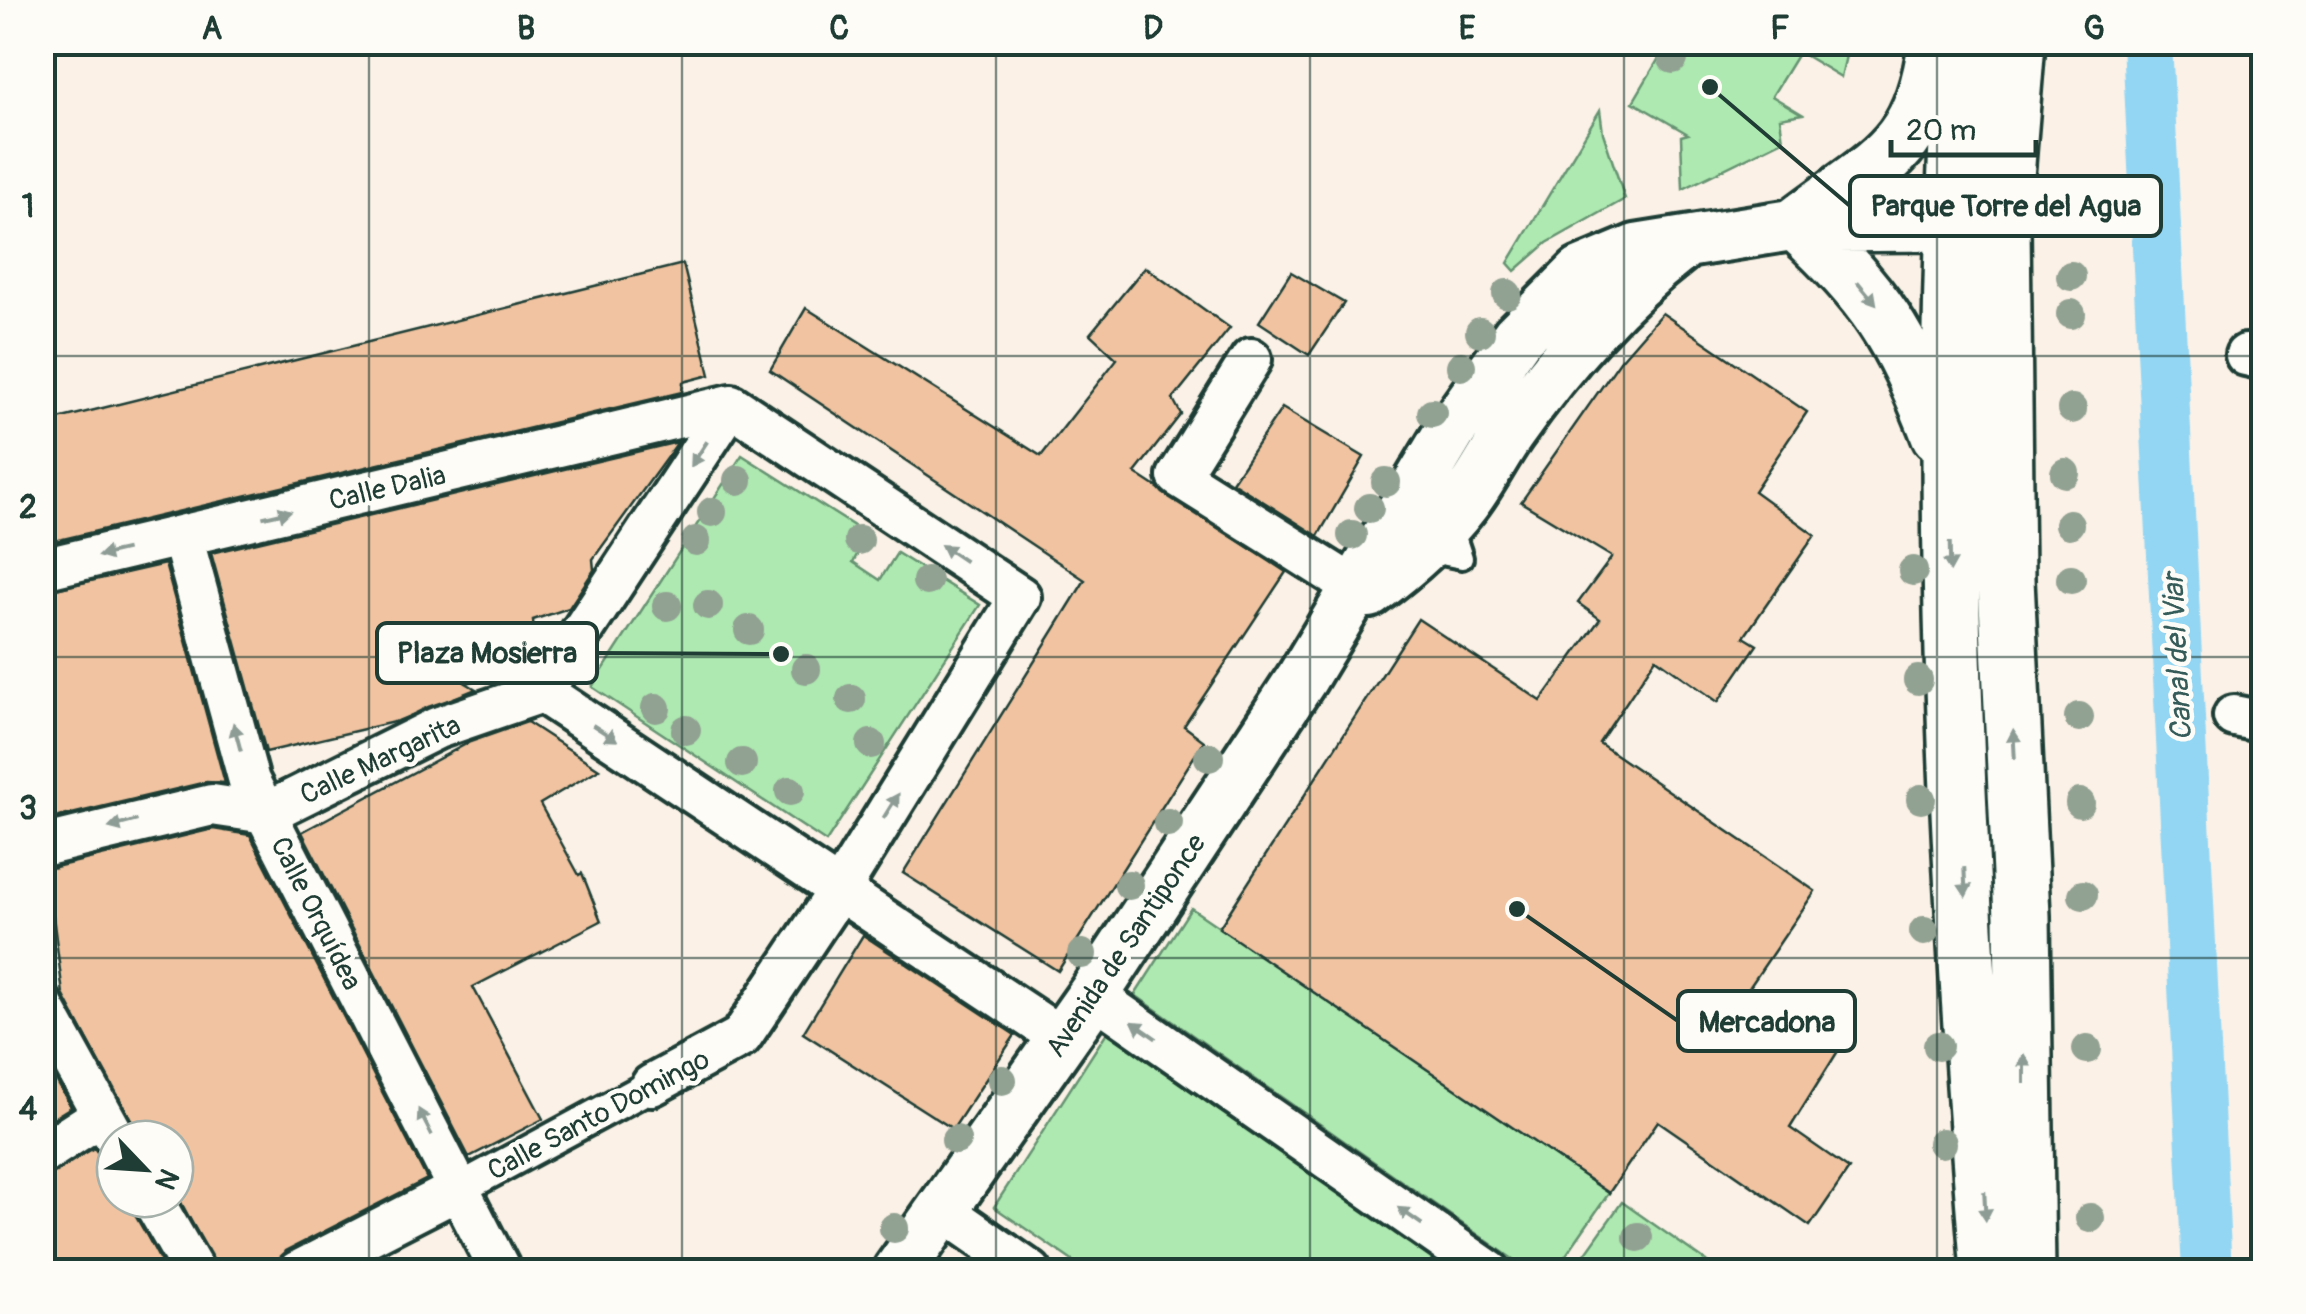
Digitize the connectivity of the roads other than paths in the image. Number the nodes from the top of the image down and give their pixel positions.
1 (1936, 42) edge
2 (1963, 42) edge
3 (2013, 42) edge
4 (1951, 223) junction
5 (1798, 224) junction
6 (1660, 247) junction
7 (1554, 331) dead end
8 (1251, 359) dead end
9 (731, 405) junction
10 (1949, 460) junction
11 (1453, 520) junction
12 (182, 536) junction
13 (42, 570) edge
14 (2006, 580) junction
15 (1349, 600) junction
16 (542, 692) junction
17 (266, 812) junction
18 (42, 846) edge
19 (840, 889) junction
20 (1093, 995) junction
21 (42, 1004) edge
22 (1063, 1039) junction
23 (652, 1085) joint
24 (105, 1119) edge
25 (95, 1133) edge
26 (42, 1154) edge
27 (459, 1189) junction
28 (942, 1210) junction
29 (164, 1219) edge
30 (194, 1272) edge
31 (297, 1272) edge
32 (501, 1272) edge
33 (898, 1272) edge
34 (1031, 1272) edge
35 (1490, 1272) edge
36 (1989, 1272) edge
37 (2027, 1272) edge

1 - 5 main road
2 - 4 main road
3 - 4 main road
3 - 14 main road
4 - 5 main road
4 - 10 main road
4 - 14 main road
5 - 6 street, Avenida de Santiponce
5 -> 10 main road
6 - 7 lane
6 - 11 street, Avenida de Santiponce
6 - 11 street, Avenida de Santiponce
8 - 15 street
12 -> 9 street, Calle Dalia
9 -> 16 street
19 -> 9 street, Calle Santo Domingo
10 -> 36 main road
11 - 15 street, Avenida de Santiponce
12 -> 13 street, Calle Dalia
17 -> 12 street, Calle Orquídea
37 -> 14 main road
15 - 20 street, Avenida de Santiponce
16 - 17 street, Calle Margarita
16 -> 19 street
17 -> 18 street, Calle Margarita
27 -> 17 street, Calle Orquídea
19 - 22 street
19 - 23 street, Calle Santo Domingo
20 - 22 street, Avenida de Santiponce
35 -> 20 street
21 - 24 street
22 - 28 street, Avenida de Santiponce
23 - 27 street, Calle Santo Domingo
25 - 26 street
27 - 31 street, Calle Santo Domingo
27 - 32 street, Calle Orquídea
28 - 33 street, Avenida de Santiponce
28 - 34 street
29 - 30 street

